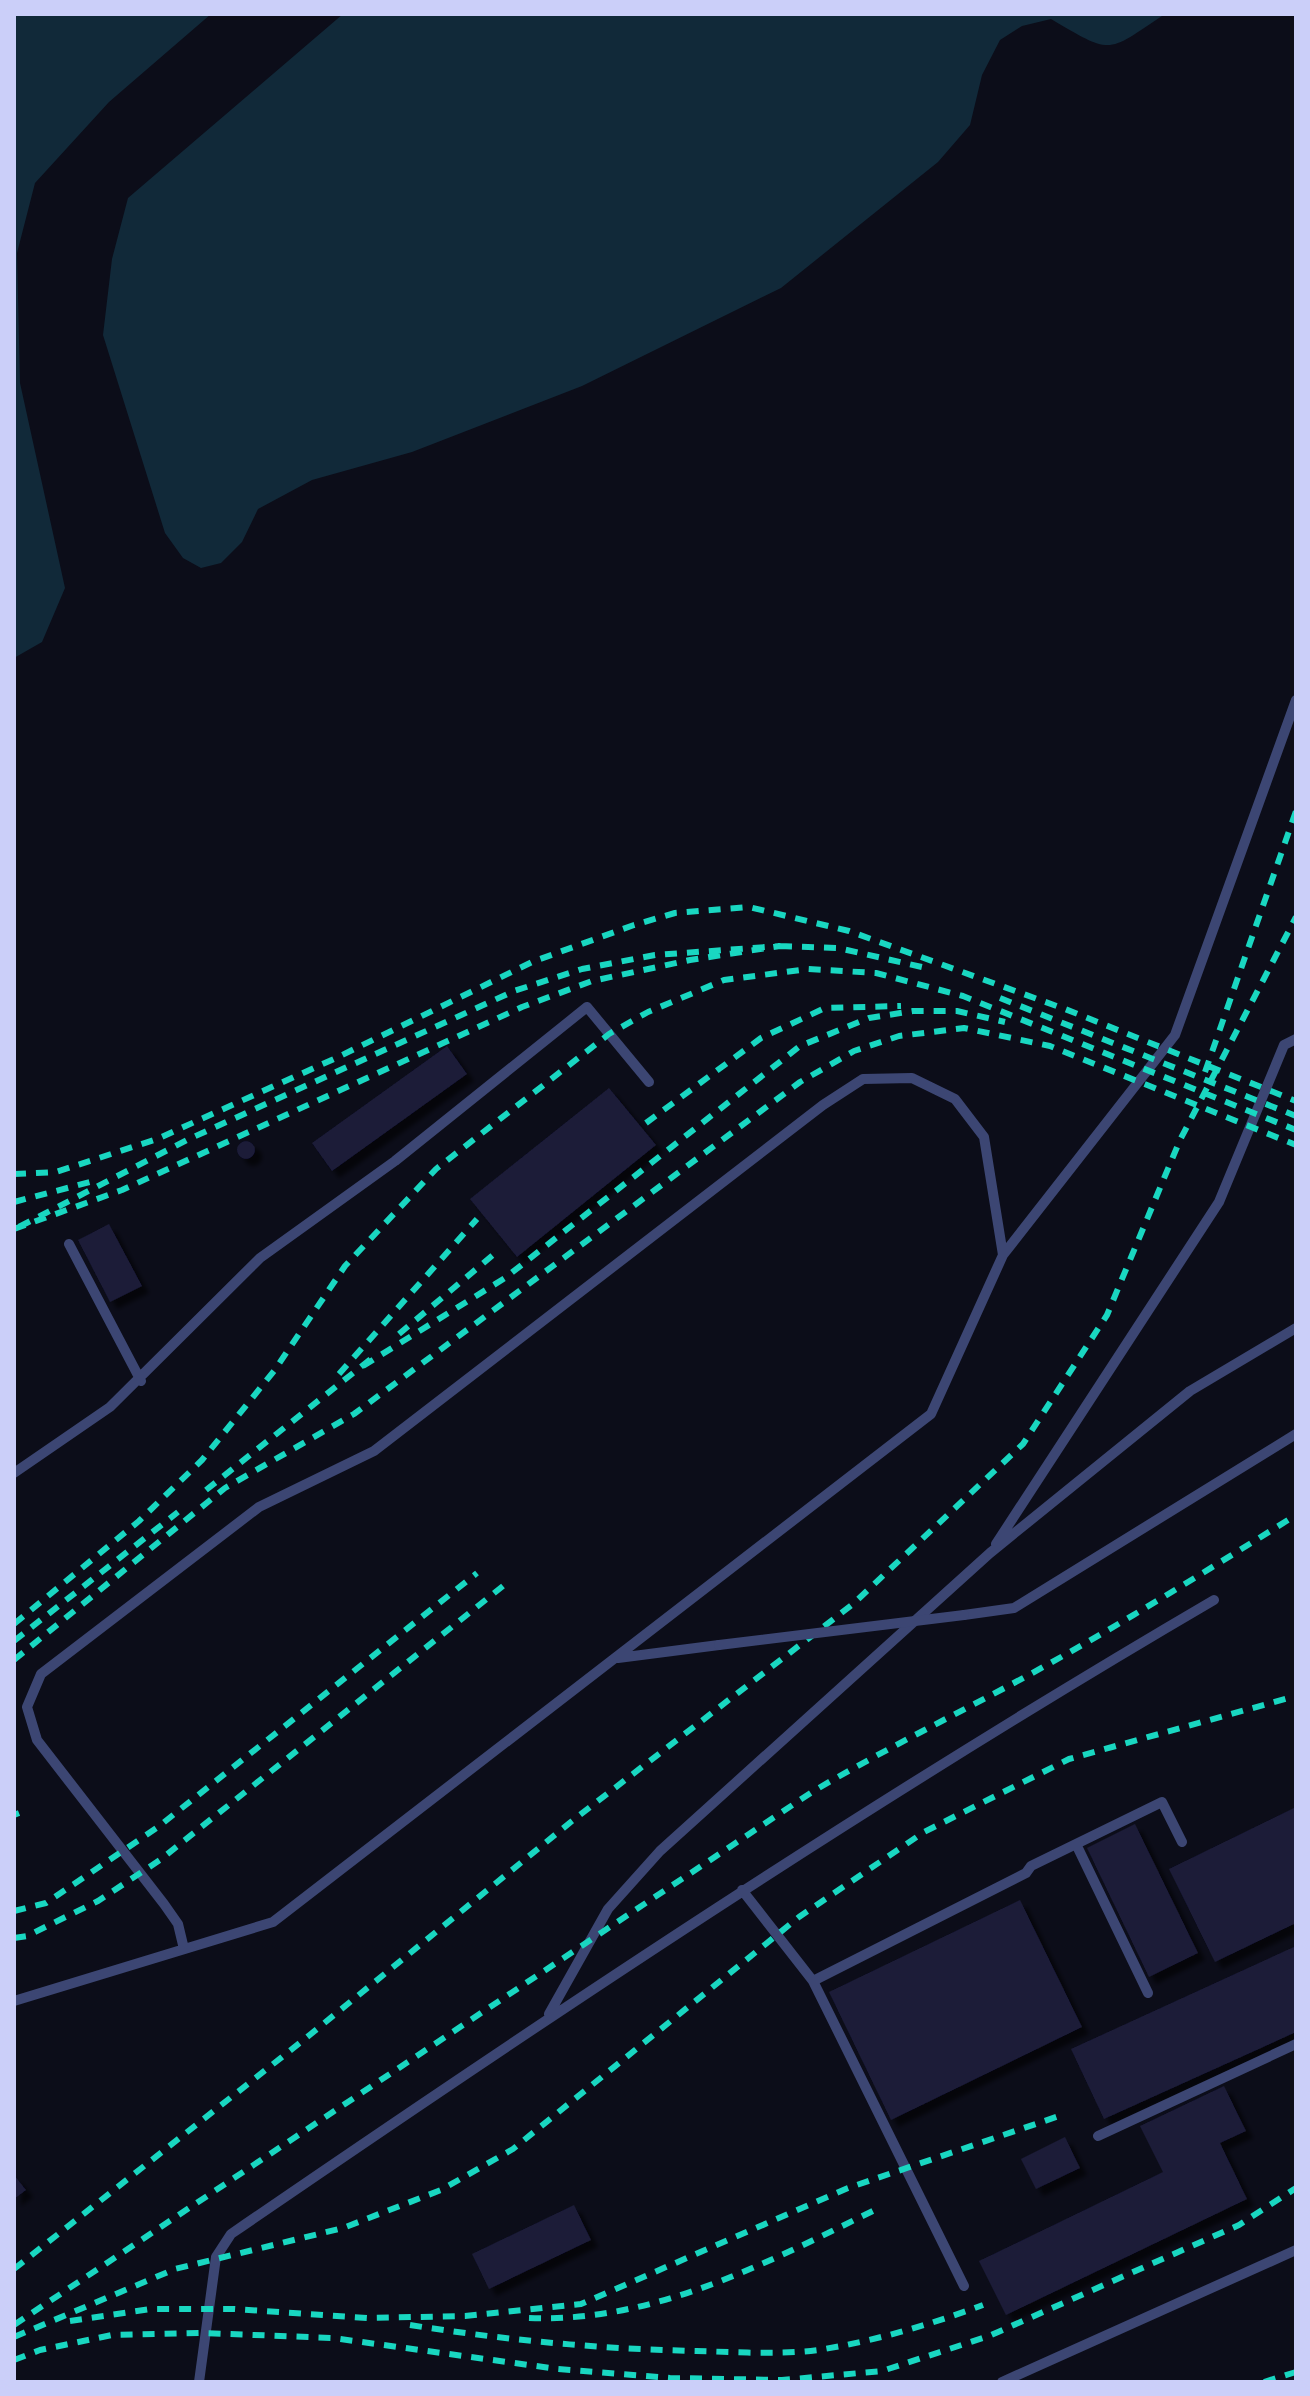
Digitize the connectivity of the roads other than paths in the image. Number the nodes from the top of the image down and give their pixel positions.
1 (1296, 700) edge
2 (1296, 1039) edge
3 (649, 1082) dead end
4 (69, 1244) dead end
5 (1003, 1255) junction
6 (1296, 1328) edge
7 (141, 1381) junction
8 (1296, 1434) edge
9 (14, 1473) edge
10 (990, 1553) junction
11 (1214, 1600) dead end
12 (615, 1658) junction
13 (1182, 1842) dead end
14 (1076, 1844) junction
15 (742, 1890) junction
16 (184, 1949) junction
17 (813, 1981) junction
18 (1148, 1993) dead end
19 (14, 2001) edge
20 (548, 2016) junction
21 (1296, 2044) edge
22 (1098, 2136) dead end
23 (1296, 2250) edge
24 (964, 2286) dead end
25 (199, 2382) edge
26 (1002, 2382) edge

1 - 5 lane
2 - 10 lane
3 - 7 lane
4 - 7 lane
5 - 12 lane
5 - 16 lane
6 - 10 lane
7 - 9 lane
8 - 12 lane, bridge
10 - 20 lane
11 - 15 lane
12 - 16 lane
13 - 14 lane
14 - 17 lane
14 - 18 lane
15 - 17 lane
15 - 20 lane
16 - 19 lane
17 - 24 lane
20 - 25 lane
21 - 22 lane
23 - 26 lane

